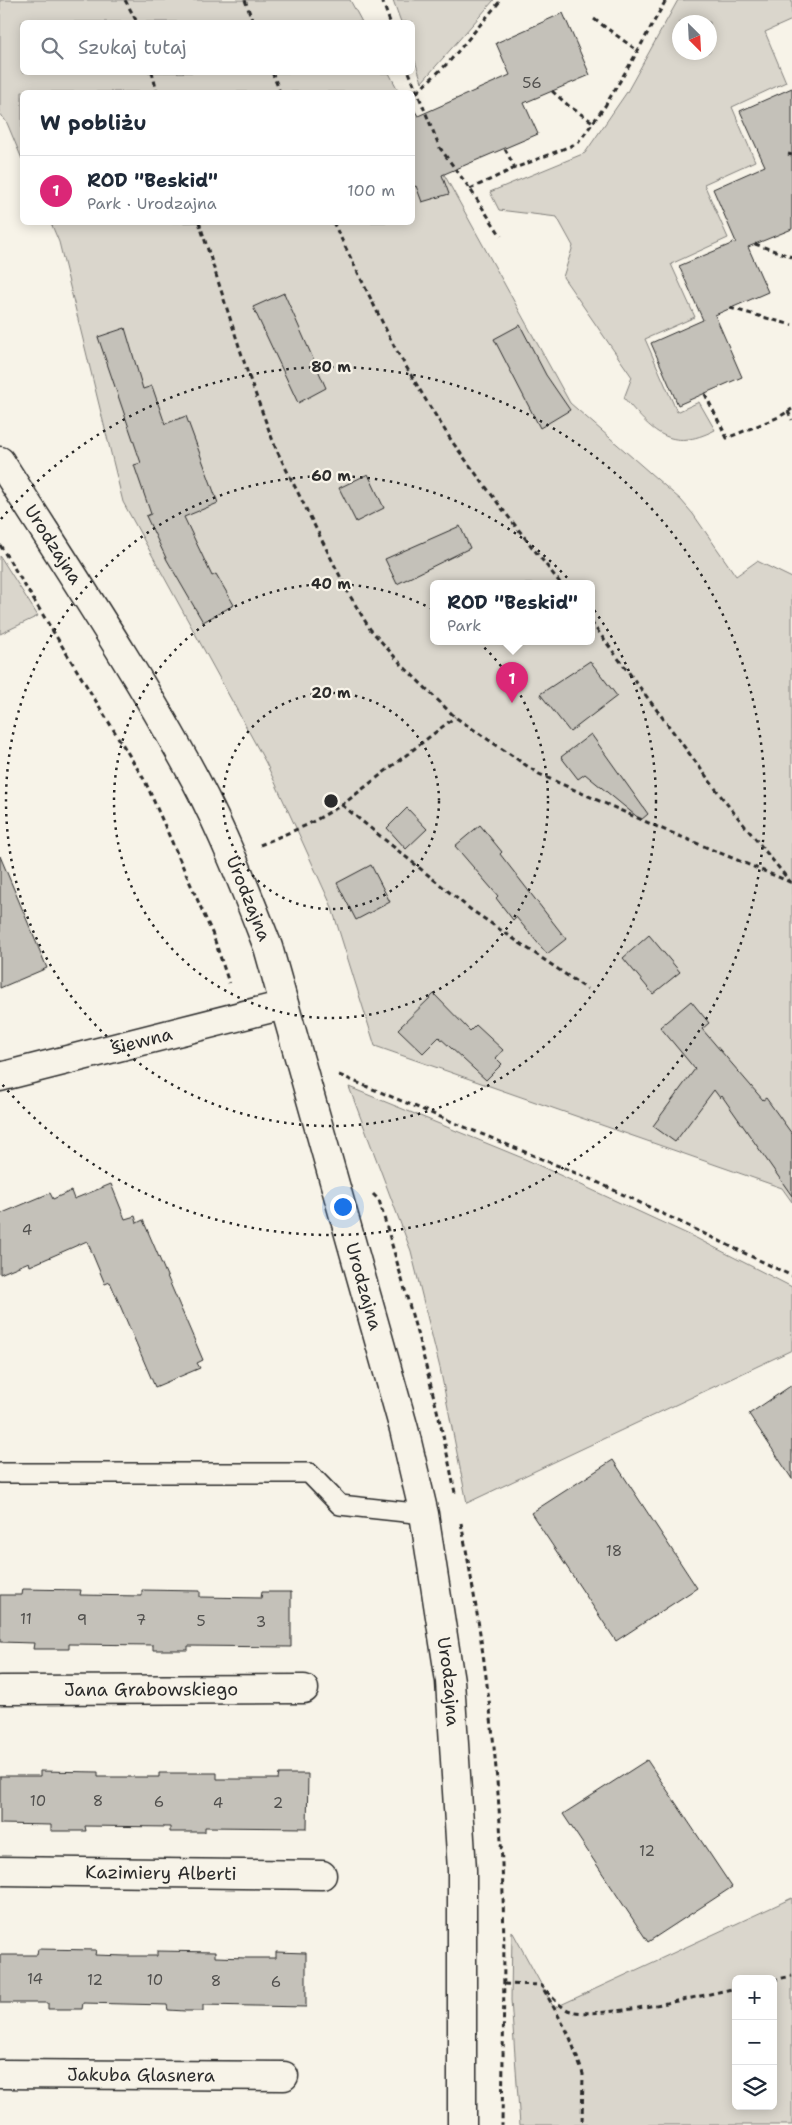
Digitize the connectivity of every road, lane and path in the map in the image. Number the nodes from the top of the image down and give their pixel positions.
1 (125, 0) edge
2 (245, 0) edge
3 (382, 0) edge
4 (500, 0) edge
5 (666, 0) edge
6 (594, 19) dead end
7 (136, 20) edge
8 (252, 20) edge
9 (389, 20) edge
10 (638, 51) junction
11 (153, 75) edge
12 (273, 75) edge
13 (409, 75) edge
14 (156, 90) edge
15 (279, 90) edge
16 (552, 91) dead end
17 (417, 92) junction
18 (593, 122) junction
19 (505, 149) dead end
20 (515, 168) junction
21 (470, 189) junction
22 (200, 225) edge
23 (334, 225) edge
24 (501, 236) dead end
25 (756, 244) dead end
26 (792, 257) edge
27 (730, 308) dead end
28 (792, 325) edge
29 (705, 394) dead end
30 (790, 410) edge
31 (792, 420) edge
32 (0, 461) edge
33 (0, 545) edge
34 (558, 580) edge
35 (595, 627) edge
36 (455, 717) junction
37 (342, 805) junction
38 (232, 857) junction
39 (791, 883) edge
40 (229, 983) dead end
41 (587, 990) dead end
42 (284, 1005) junction
43 (334, 1072) dead end
44 (0, 1077) edge
45 (792, 1276) edge
46 (0, 1473) edge
47 (424, 1514) junction
48 (304, 1689) dead end
49 (0, 1690) edge
50 (0, 1871) edge
51 (322, 1875) dead end
52 (792, 1976) edge
53 (777, 1979) edge
54 (504, 1984) dead end
55 (541, 1985) junction
56 (732, 1989) edge
57 (0, 2074) edge
58 (284, 2076) dead end
59 (462, 2125) edge
60 (582, 2125) edge

1 - 7 path
2 - 8 path
3 - 9 path
4 - 17 path
5 - 10 path
6 - 10 path
10 - 18 path
11 - 14 path
12 - 15 path
13 - 17 path
16 - 18 path
17 - 21 path
18 - 20 path
19 - 20 path
20 - 21 path
21 - 24 path
22 - 36 path
23 - 34 path
25 - 26 path
27 - 28 path
29 - 30 path
30 - 31 path
32 - 38 street, Urodzajna
33 - 40 path
35 - 39 path
36 - 37 path
36 - 39 path
37 - 38 path
37 - 41 path
38 - 42 street, Urodzajna
42 - 44 street, Siewna
42 - 47 street, Urodzajna
43 - 45 path
46 - 47 lane
47 - 59 street, Urodzajna
48 - 49 street, Jana Grabowskiego
50 - 51 street, Kazimiery Alberti
52 - 53 path
54 - 55 path
55 - 56 path
55 - 60 path
57 - 58 street, Jakuba Glasnera

